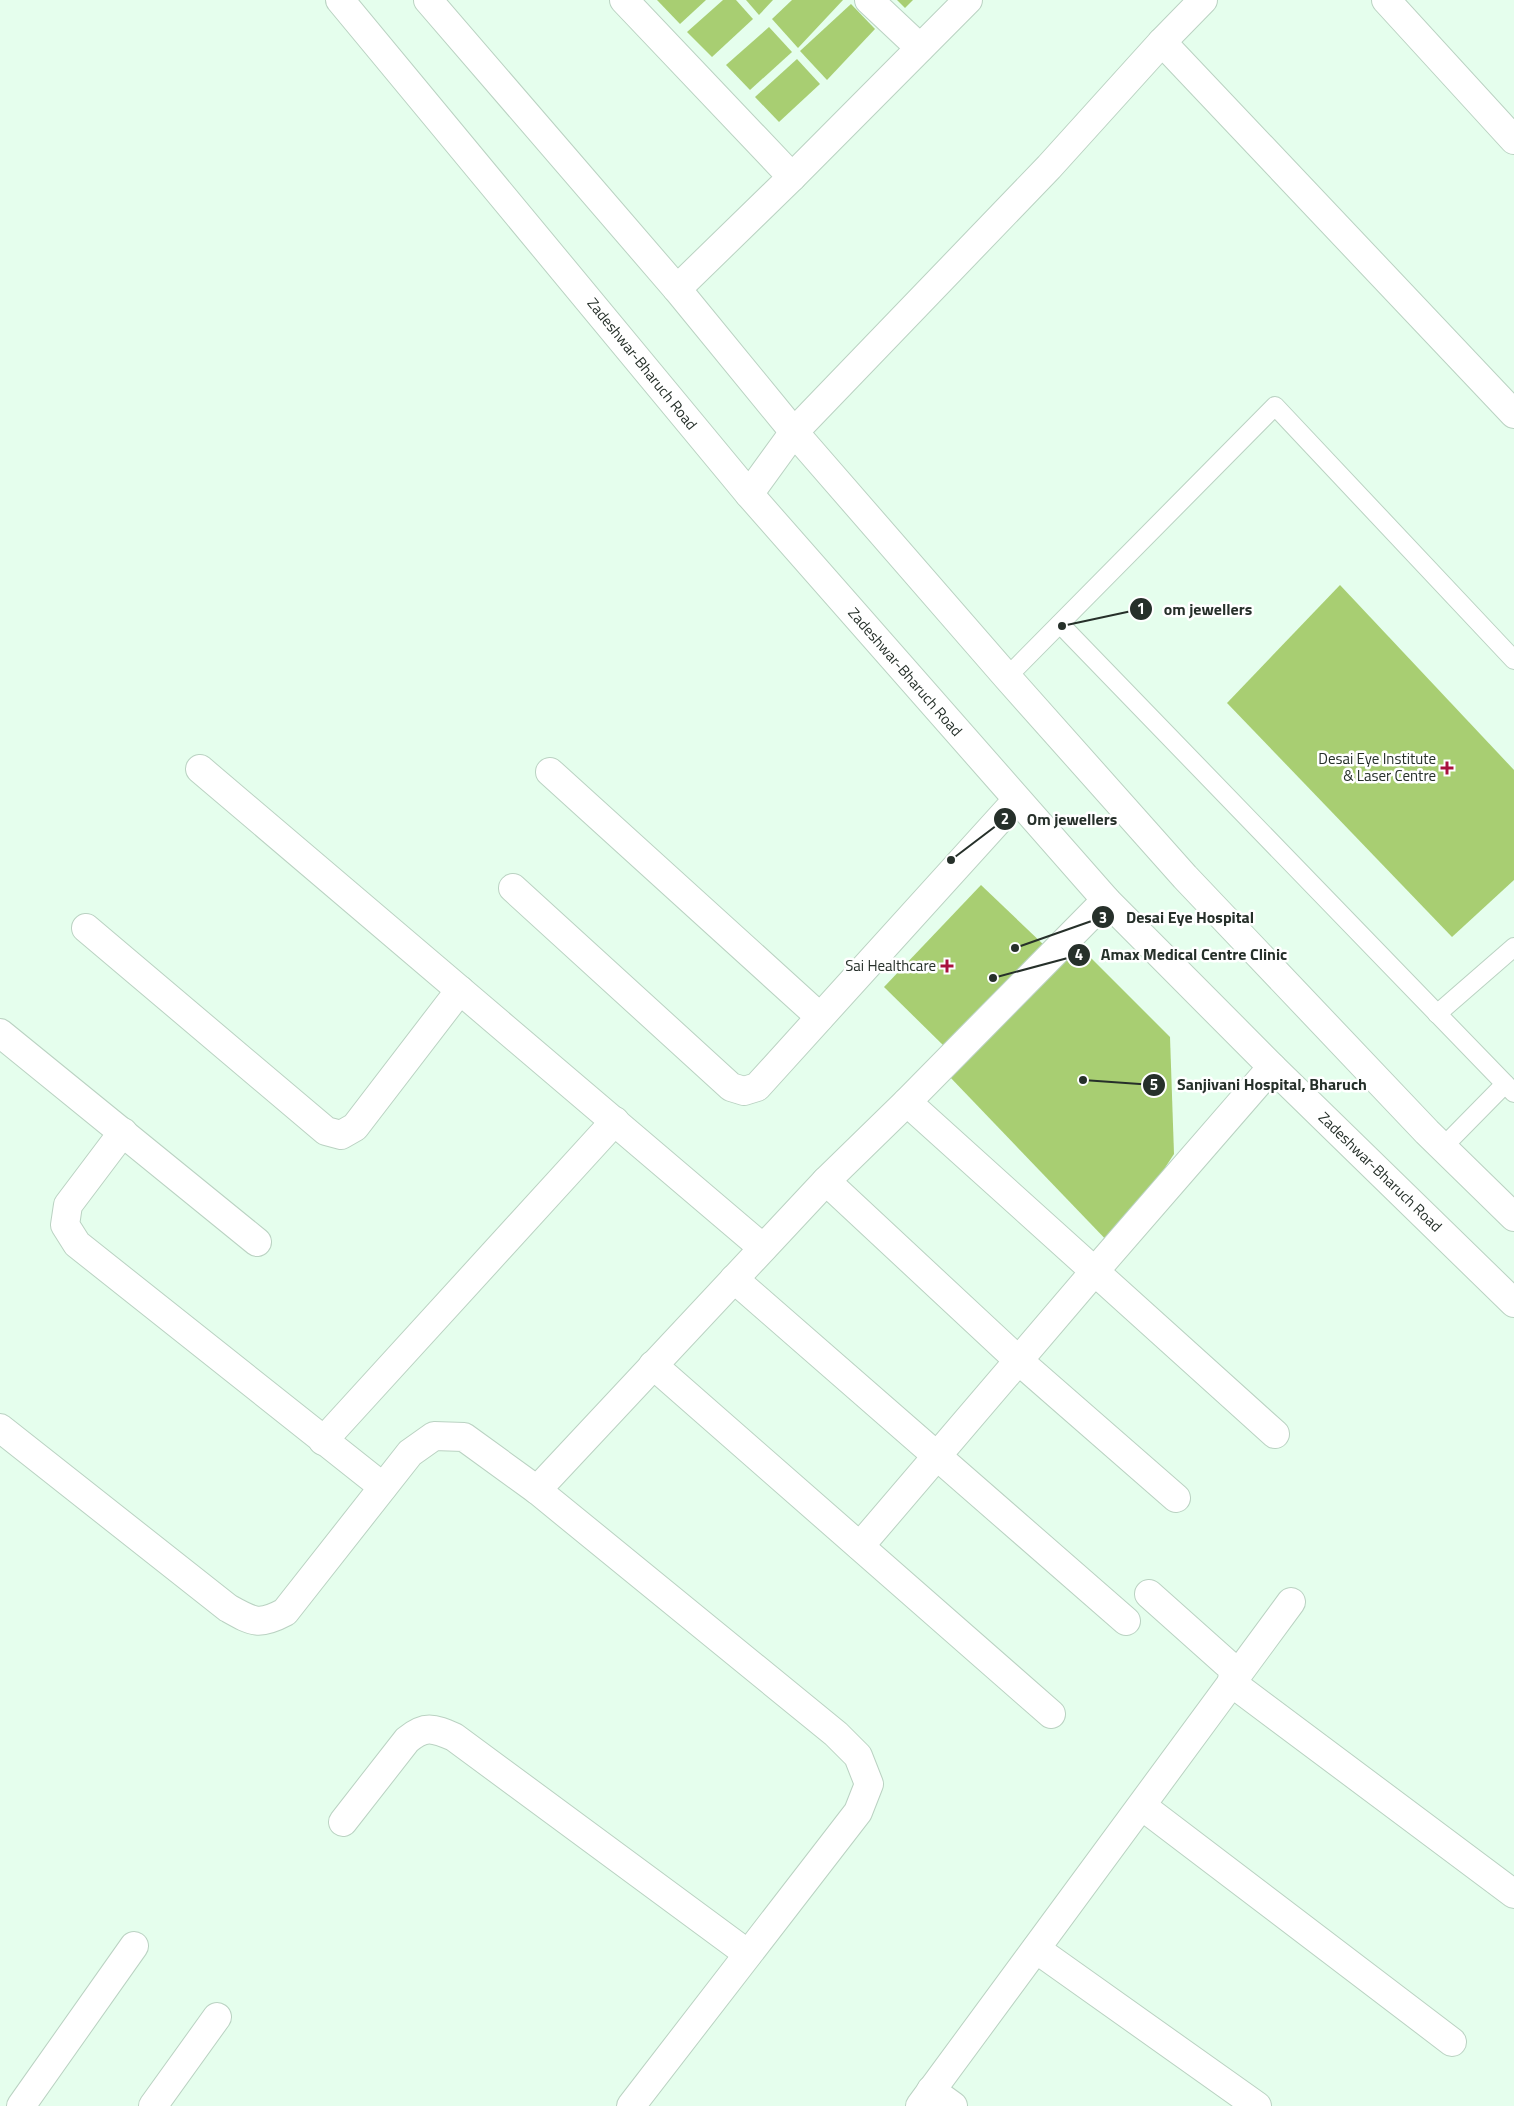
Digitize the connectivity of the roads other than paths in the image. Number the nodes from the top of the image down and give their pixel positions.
1 (340, 0) edge
2 (428, 0) edge
3 (624, 0) edge
4 (869, 0) edge
5 (968, 0) edge
6 (1203, 0) edge
7 (1386, 0) edge
8 (1162, 42) junction
9 (920, 48) junction
10 (1514, 140) edge
11 (792, 177) junction
12 (677, 289) junction
13 (1514, 414) edge
14 (794, 432) junction
15 (749, 494) junction
16 (1060, 624) junction
17 (1514, 660) edge
18 (1007, 678) junction
19 (200, 769) dead end
20 (550, 772) dead end
21 (1017, 800) junction
22 (513, 888) dead end
23 (1106, 900) junction
24 (86, 928) dead end
25 (1514, 947) edge
26 (460, 990) junction
27 (1438, 1014) junction
28 (820, 1017) junction
29 (0, 1033) edge
30 (1272, 1067) junction
31 (1510, 1089) edge
32 (907, 1102) junction
33 (615, 1121) junction
34 (123, 1132) junction
35 (1442, 1147) junction
36 (826, 1181) junction
37 (1514, 1217) edge
38 (258, 1242) dead end
39 (763, 1248) junction
40 (1094, 1272) junction
41 (734, 1279) junction
42 (1514, 1303) edge
43 (1018, 1360) junction
44 (653, 1365) junction
45 (0, 1428) edge
46 (1276, 1434) dead end
47 (324, 1440) junction
48 (936, 1456) junction
49 (383, 1487) junction
50 (537, 1490) junction
51 (1176, 1498) dead end
52 (860, 1546) junction
53 (1150, 1594) dead end
54 (1291, 1602) dead end
55 (1126, 1621) dead end
56 (1232, 1683) junction
57 (1051, 1714) dead end
58 (1142, 1806) junction
59 (343, 1822) dead end
60 (1514, 1894) edge
61 (134, 1946) dead end
62 (1036, 1949) junction
63 (748, 1954) junction
64 (217, 2017) dead end
65 (1452, 2042) dead end
66 (935, 2101) edge
67 (22, 2106) edge
68 (152, 2106) edge
69 (631, 2106) edge
70 (1256, 2106) edge

1 - 15 street, Zadeshwar-Bharuch Road
2 - 12 street
3 - 11 street
4 - 9 street
5 - 9 street
6 - 8 street
7 - 10 street
8 - 13 street
8 - 14 street
9 - 11 street
11 - 12 street
12 - 14 street
14 - 15 street
14 - 18 street
15 - 21 street, Zadeshwar-Bharuch Road
16 - 17 lane
16 - 18 lane
16 - 27 lane
18 - 35 street
19 - 26 street
20 - 28 street
21 - 23 street, Zadeshwar-Bharuch Road
21 - 28 street
22 - 28 street
23 - 30 street, Zadeshwar-Bharuch Road
23 - 32 street
24 - 26 street
25 - 27 lane
26 - 33 street
27 - 31 lane
29 - 34 street
30 - 40 street
30 - 42 street, Zadeshwar-Bharuch Road
31 - 35 lane
32 - 36 street
32 - 40 street
33 - 39 street
33 - 47 street
34 - 38 street
34 - 47 street
35 - 37 street
36 - 39 street
36 - 43 street
39 - 41 street
40 - 43 street
40 - 46 street
41 - 44 street
41 - 48 street
43 - 48 street
43 - 51 street
44 - 50 street
44 - 52 street
45 - 49 street
47 - 49 street
48 - 52 street
48 - 55 street
49 - 50 street
50 - 63 street
52 - 57 street
53 - 56 street
54 - 56 street
56 - 58 street
56 - 60 street
58 - 62 street
58 - 65 street
59 - 63 street
61 - 67 street
62 - 66 street
62 - 70 street
63 - 69 street
64 - 68 street

